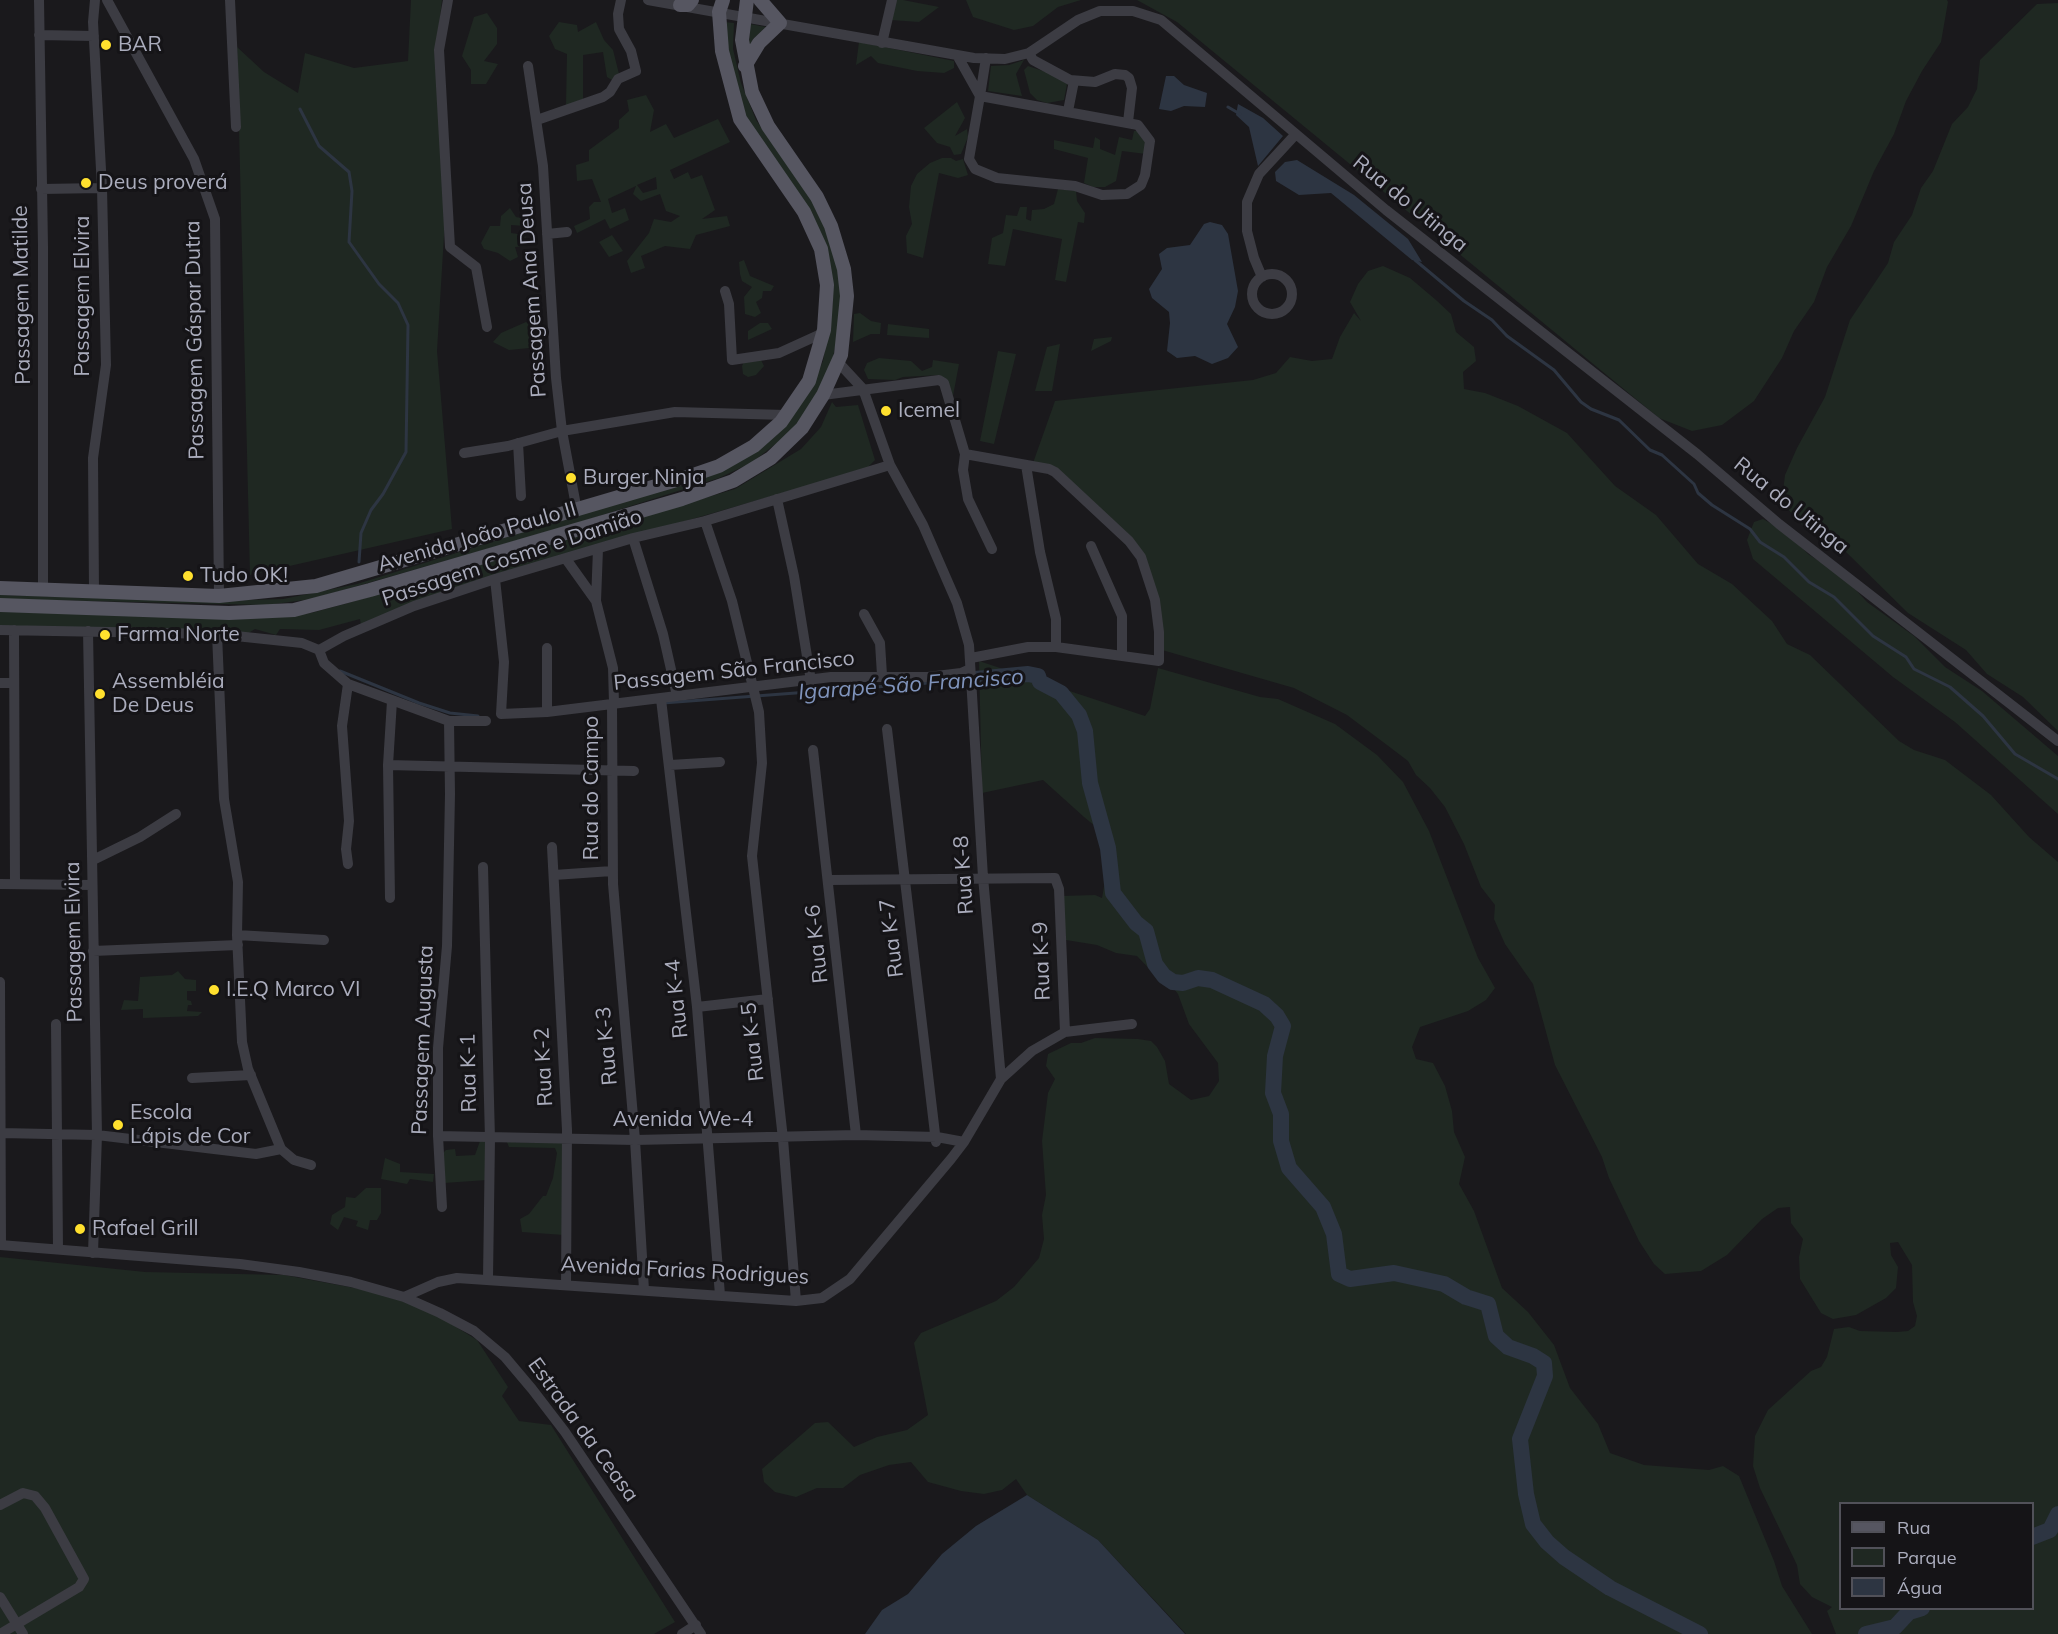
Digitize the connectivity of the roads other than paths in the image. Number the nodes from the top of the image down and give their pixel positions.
1 (39, 0) edge
2 (95, 0) edge
3 (107, 0) edge
4 (230, 0) edge
5 (448, 0) edge
6 (621, 0) edge
7 (648, 0) edge
8 (747, 0) edge
9 (760, 0) edge
10 (892, 0) edge
11 (692, 4) edge
12 (721, 6) edge
13 (743, 17) junction
14 (780, 23) junction
15 (39, 35) junction
16 (94, 36) junction
17 (882, 43) junction
18 (1029, 53) junction
19 (957, 55) junction
20 (986, 58) junction
21 (528, 66) dead end
22 (745, 66) junction
23 (1074, 81) junction
24 (980, 96) junction
25 (1068, 111) junction
26 (537, 120) junction
27 (1128, 122) junction
28 (236, 127) dead end
29 (1295, 135) junction
30 (102, 188) junction
31 (41, 189) junction
32 (567, 232) dead end
33 (547, 234) junction
34 (1262, 276) dead end
35 (725, 291) dead end
36 (487, 327) dead end
37 (823, 333) junction
38 (838, 362) junction
39 (862, 389) junction
40 (823, 395) junction
41 (786, 415) junction
42 (562, 430) junction
43 (518, 442) junction
44 (464, 453) dead end
45 (965, 454) junction
46 (890, 465) junction
47 (1026, 465) junction
48 (521, 496) dead end
49 (777, 500) junction
50 (577, 511) junction
51 (705, 521) junction
52 (633, 538) junction
53 (1091, 546) dead end
54 (598, 549) junction
55 (992, 549) dead end
56 (566, 559) junction
57 (495, 579) junction
58 (0, 588) edge
59 (43, 590) junction
60 (94, 592) junction
61 (219, 596) junction
62 (596, 601) junction
63 (0, 605) edge
64 (864, 614) dead end
65 (0, 630) edge
66 (14, 630) junction
67 (88, 631) junction
68 (217, 634) junction
69 (1056, 647) junction
70 (547, 648) dead end
71 (319, 650) junction
72 (1122, 655) junction
73 (971, 671) junction
74 (882, 675) junction
75 (811, 681) junction
76 (0, 683) edge
77 (14, 683) junction
78 (348, 684) junction
79 (754, 692) junction
80 (677, 696) junction
81 (392, 701) junction
82 (662, 702) junction
83 (612, 706) junction
84 (547, 712) junction
85 (448, 721) junction
86 (486, 722) dead end
87 (887, 729) dead end
88 (2058, 741) edge
89 (813, 750) dead end
90 (720, 762) dead end
91 (388, 765) junction
92 (670, 765) junction
93 (448, 766) junction
94 (610, 770) junction
95 (634, 771) dead end
96 (177, 814) dead end
97 (552, 847) dead end
98 (93, 860) junction
99 (348, 864) dead end
100 (483, 867) dead end
101 (612, 871) junction
102 (554, 875) junction
103 (983, 877) junction
104 (905, 879) junction
105 (830, 880) junction
106 (0, 884) edge
107 (15, 884) junction
108 (92, 885) junction
109 (390, 898) dead end
110 (238, 940) junction
111 (324, 940) dead end
112 (93, 951) junction
113 (0, 982) edge
114 (768, 999) junction
115 (698, 1007) junction
116 (56, 1024) dead end
117 (1132, 1024) dead end
118 (1065, 1032) junction
119 (251, 1075) junction
120 (192, 1078) dead end
121 (1001, 1079) junction
122 (2, 1133) junction
123 (58, 1134) junction
124 (97, 1135) junction
125 (856, 1135) junction
126 (438, 1137) junction
127 (783, 1138) junction
128 (490, 1139) junction
129 (934, 1139) junction
130 (567, 1140) junction
131 (635, 1140) junction
132 (710, 1140) junction
133 (964, 1142) junction
134 (281, 1149) junction
135 (951, 1159) junction
136 (311, 1165) dead end
137 (442, 1206) dead end
138 (1, 1228) edge
139 (1, 1245) edge
140 (58, 1250) junction
141 (93, 1253) junction
142 (488, 1278) junction
143 (566, 1285) junction
144 (644, 1290) junction
145 (720, 1295) junction
146 (404, 1297) junction
147 (796, 1301) junction
148 (0, 1505) edge
149 (0, 1597) edge
150 (16, 1623) junction
151 (699, 1630) edge
152 (0, 1634) edge
153 (23, 1634) edge
154 (682, 1634) edge

1 - 15 street, Passagem Matilde
2 - 16 street, Passagem Elvira
3 - 61 street, Passagem Gáspar Dutra
4 - 28 street
5 - 36 street
6 - 26 street
7 - 11 street, Rua do Utinga
8 - 13 main road, Avenida João Paulo II
9 - 14 main road
10 - 17 street
11 - 12 street, Rua do Utinga
12 - 13 street, Rua do Utinga
12 - 37 main road, Avenida João Paulo II
13 - 14 street, Rua do Utinga
13 - 22 main road, Avenida João Paulo II
14 - 17 street, Rua do Utinga
14 - 22 main road
15 - 16 street
15 - 31 street, Passagem Matilde
16 - 30 street, Passagem Elvira
17 - 19 street, Rua do Utinga
18 - 20 street, Rua do Utinga
18 - 23 street
18 - 29 street, Rua do Utinga
19 - 20 street, Rua do Utinga
19 - 24 street
20 - 24 street
21 - 26 street, Passagem Ana Deusa
22 - 38 main road, Avenida João Paulo II
23 - 25 street
23 - 27 street
24 - 25 street
24 - 27 street
25 - 27 street
26 - 33 street, Passagem Ana Deusa
29 - 34 street
29 - 88 street, Rua do Utinga
30 - 31 street
30 - 60 street, Passagem Elvira
31 - 59 street, Passagem Matilde
32 - 33 street
33 - 42 street, Passagem Ana Deusa
35 - 37 street
37 - 41 main road, Avenida João Paulo II
38 - 39 street
38 - 40 main road, Avenida João Paulo II
39 - 40 street
39 - 45 street
39 - 46 street, Rua K-8
40 - 63 main road, Avenida João Paulo II
41 - 42 street
41 - 50 main road, Avenida João Paulo II
42 - 43 street
42 - 50 street, Passagem Ana Deusa
43 - 44 street
43 - 48 street
45 - 47 street
45 - 55 street
46 - 49 street, Passagem Cosme e Damião
46 - 73 street, Rua K-8
47 - 69 street
47 - 72 street, Passagem São Francisco
49 - 51 street, Passagem Cosme e Damião
49 - 75 street
50 - 61 main road, Avenida João Paulo II
51 - 52 street, Passagem Cosme e Damião
51 - 79 street, Rua K-5
52 - 54 street, Passagem Cosme e Damião
52 - 80 street
53 - 72 street
54 - 56 street, Passagem Cosme e Damião
54 - 62 street, Rua do Campo
56 - 57 street, Passagem Cosme e Damião
56 - 62 street, Rua do Campo
57 - 71 street, Passagem Cosme e Damião
57 - 84 street, Passagem São Francisco
58 - 59 main road, Avenida João Paulo II
59 - 60 main road, Avenida João Paulo II
60 - 61 main road, Avenida João Paulo II
62 - 83 street, Rua do Campo
64 - 74 street
65 - 66 street
66 - 67 street
66 - 77 street
67 - 68 street
67 - 98 street, Passagem Elvira
68 - 71 street
68 - 110 street
69 - 72 street, Passagem São Francisco
69 - 73 street, Passagem São Francisco
70 - 84 street
71 - 78 street
73 - 74 street, Passagem São Francisco
73 - 103 street, Rua K-8
74 - 75 street, Passagem São Francisco
75 - 79 street, Passagem São Francisco
76 - 77 street
77 - 107 street
78 - 81 street
78 - 99 street
79 - 80 street, Passagem São Francisco
79 - 114 street, Rua K-5
80 - 82 street, Passagem São Francisco
81 - 85 street
81 - 91 street
82 - 83 street, Passagem São Francisco
82 - 92 street, Rua K-4
83 - 84 street, Passagem São Francisco
83 - 94 street, Rua do Campo
85 - 86 street
85 - 93 street, Passagem Augusta
87 - 104 street, Rua K-7
89 - 105 street, Rua K-6
90 - 92 street
91 - 93 street
91 - 109 street
92 - 115 street, Rua K-4
93 - 94 street
93 - 126 street, Passagem Augusta
94 - 95 street
94 - 101 street, Rua do Campo
96 - 98 street
97 - 102 street, Rua K-2
98 - 108 street, Passagem Elvira
100 - 128 street, Rua K-1
101 - 102 street
101 - 131 street, Rua K-3
102 - 130 street, Rua K-2
103 - 104 street
103 - 118 street, Rua K-9
103 - 121 street, Rua K-8
104 - 105 street
104 - 129 street, Rua K-7
105 - 125 street, Rua K-6
106 - 107 street
107 - 108 street
108 - 112 street, Passagem Elvira
110 - 111 street
110 - 112 street
110 - 119 street
112 - 124 street, Passagem Elvira
113 - 122 street
114 - 115 street
114 - 127 street, Rua K-5
115 - 132 street, Rua K-4
116 - 123 street
117 - 118 street, Avenida Farias Rodrigues
118 - 121 street, Avenida Farias Rodrigues
119 - 120 street
119 - 134 street
121 - 133 street, Avenida Farias Rodrigues
122 - 123 street
122 - 138 street
123 - 124 street
123 - 140 street
124 - 134 street
124 - 141 street, Passagem Elvira
125 - 127 street, Avenida We-4
125 - 129 street, Avenida We-4
126 - 128 street, Avenida We-4
126 - 137 street, Passagem Augusta
127 - 132 street, Avenida We-4
127 - 147 street, Rua K-5
128 - 130 street, Avenida We-4
128 - 142 street, Rua K-1
129 - 133 street, Avenida We-4
129 - 135 street
130 - 131 street, Avenida We-4
130 - 143 street, Rua K-2
131 - 132 street, Avenida We-4
131 - 144 street, Rua K-3
132 - 145 street, Rua K-4
133 - 135 street, Avenida Farias Rodrigues
134 - 136 street
135 - 147 street, Avenida Farias Rodrigues
138 - 139 street
139 - 140 street, Estrada da Ceasa
140 - 141 street, Estrada da Ceasa
141 - 146 street, Estrada da Ceasa
142 - 143 street, Avenida Farias Rodrigues
142 - 146 street, Avenida Farias Rodrigues
143 - 144 street, Avenida Farias Rodrigues
144 - 145 street, Avenida Farias Rodrigues
145 - 147 street, Avenida Farias Rodrigues
146 - 151 street, Estrada da Ceasa
148 - 150 street
149 - 150 street
150 - 152 street
150 - 153 street
151 - 154 street

